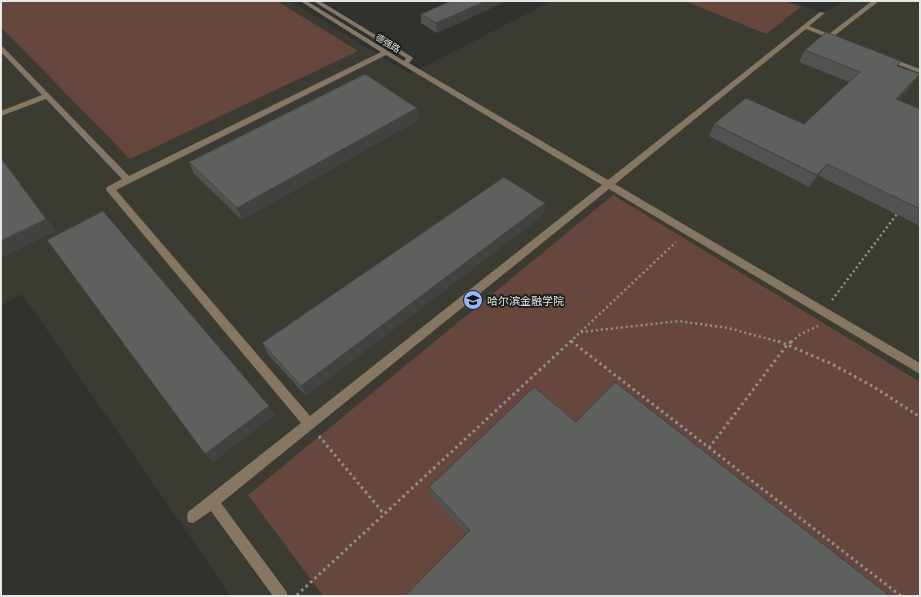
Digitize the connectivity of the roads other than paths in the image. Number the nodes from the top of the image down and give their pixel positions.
1 (303, 1) edge
2 (316, 1) edge
3 (876, 1) edge
4 (822, 13) dead end
5 (805, 27) junction
6 (830, 36) junction
7 (845, 42) edge
8 (1, 48) edge
9 (386, 52) junction
10 (883, 57) edge
11 (405, 64) junction
12 (920, 71) edge
13 (47, 96) junction
14 (1, 114) edge
15 (128, 180) junction
16 (920, 369) edge
17 (309, 424) junction
18 (212, 502) junction
19 (193, 517) dead end
20 (281, 596) edge

1 - 9 street, 德强路
2 - 11 street, 德强路
3 - 6 street
4 - 5 street
5 - 6 street
5 - 17 street
6 - 7 street
8 - 13 street
9 - 11 street, 德强路
9 - 15 street
10 - 12 street
11 - 16 street
13 - 14 street
13 - 15 street
15 - 17 street
17 - 18 street
18 - 19 street
18 - 20 street

